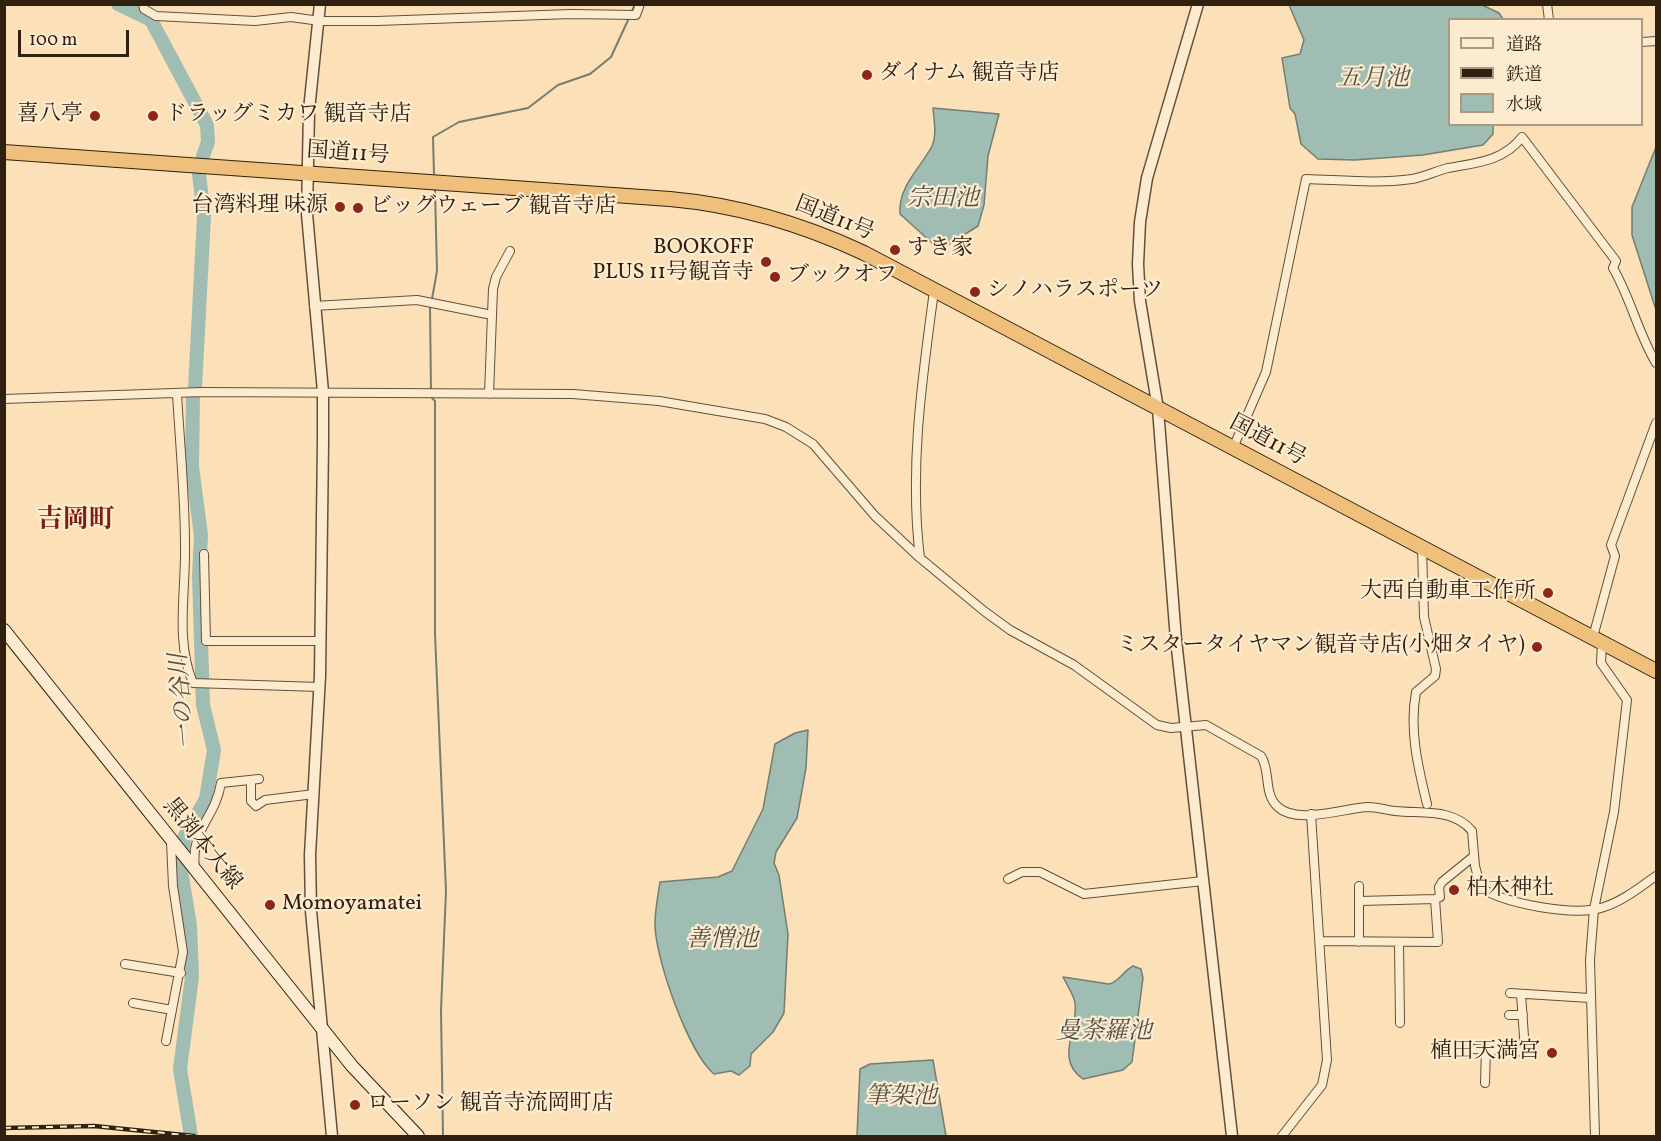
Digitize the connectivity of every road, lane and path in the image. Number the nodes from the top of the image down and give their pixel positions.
1 (144, 4) edge
2 (320, 4) edge
3 (640, 4) edge
4 (1198, 4) edge
5 (320, 21) junction
6 (4, 152) edge
7 (308, 173) junction
8 (510, 251) dead end
9 (934, 291) junction
10 (314, 306) junction
11 (492, 315) junction
12 (1656, 363) edge
13 (322, 392) junction
14 (177, 394) junction
15 (489, 394) junction
16 (4, 399) edge
17 (1158, 410) junction
18 (1656, 423) edge
19 (1233, 448) junction
20 (1422, 547) junction
21 (204, 554) dead end
22 (920, 558) junction
23 (4, 630) edge
24 (1597, 639) junction
25 (321, 641) junction
26 (1656, 671) edge
27 (320, 687) junction
28 (1185, 726) junction
29 (314, 794) junction
30 (1427, 804) dead end
31 (1311, 814) junction
32 (171, 842) junction
33 (1474, 856) junction
34 (196, 873) junction
35 (1656, 876) edge
36 (1008, 879) dead end
37 (1203, 881) junction
38 (1359, 886) dead end
39 (1435, 899) junction
40 (1360, 901) junction
41 (1594, 909) junction
42 (1320, 941) junction
43 (1359, 942) junction
44 (1399, 942) junction
45 (125, 964) dead end
46 (181, 973) junction
47 (1510, 993) dead end
48 (1521, 994) junction
49 (1590, 998) junction
50 (133, 1003) dead end
51 (172, 1010) junction
52 (1509, 1015) dead end
53 (1522, 1015) junction
54 (1400, 1023) dead end
55 (324, 1031) junction
56 (166, 1041) dead end
57 (1473, 1049) dead end
58 (1486, 1049) junction
59 (1485, 1083) dead end
60 (332, 1137) edge
61 (418, 1137) edge
62 (1232, 1137) edge
63 (1282, 1137) edge
64 (1595, 1137) edge

1 - 5 street
2 - 5 street
3 - 5 street
4 - 17 street
5 - 7 street
6 - 7 highway, 国道11号
7 - 9 highway, 国道11号
7 - 10 street
8 - 11 street
9 - 17 highway, 国道11号
9 - 22 street
10 - 11 street
10 - 13 street
11 - 15 street
12 - 19 street
13 - 14 street
13 - 15 street
13 - 25 street
14 - 16 street
14 - 27 street
15 - 22 street
17 - 19 highway, 国道11号
17 - 28 street
18 - 24 street
19 - 20 highway, 国道11号
20 - 24 highway, 国道11号
20 - 30 street
21 - 25 street
22 - 28 street
23 - 32 main road, 黒渕本大線
24 - 26 highway, 国道11号
24 - 41 street
25 - 27 street
27 - 29 street
28 - 31 street
28 - 37 street
29 - 34 street
29 - 55 street
31 - 33 street
31 - 42 street
32 - 34 main road, 黒渕本大線
32 - 46 street
33 - 39 street
33 - 41 street
34 - 55 main road, 黒渕本大線
35 - 41 street
36 - 37 street
37 - 62 street
38 - 40 street
39 - 40 street
39 - 44 street
40 - 43 street
41 - 49 street
42 - 43 street
42 - 63 street
43 - 44 street
44 - 54 street
45 - 46 street
46 - 51 street
47 - 48 street
48 - 49 street
48 - 53 street
49 - 64 street
50 - 51 street
51 - 56 street
52 - 53 street
53 - 58 street
55 - 60 street
55 - 61 main road, 黒渕本大線
57 - 58 street
58 - 59 street

